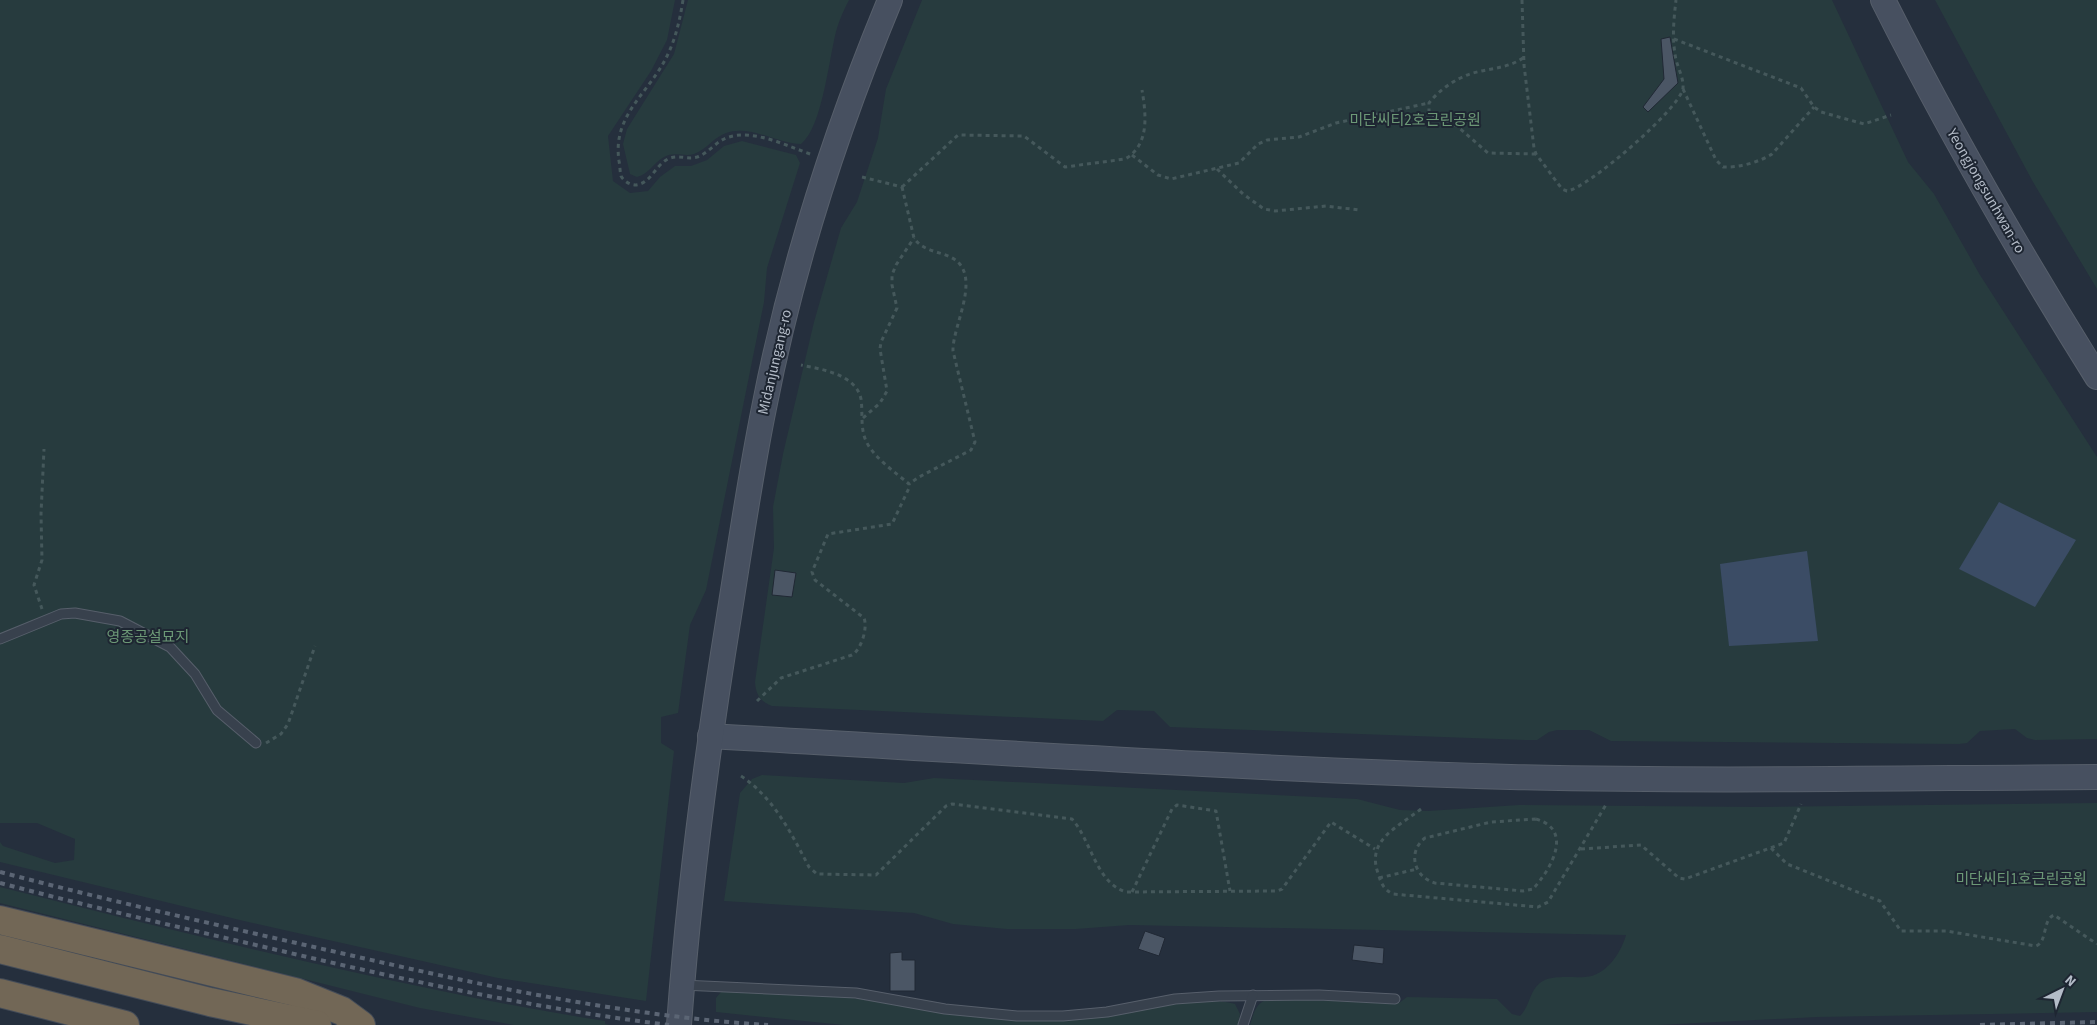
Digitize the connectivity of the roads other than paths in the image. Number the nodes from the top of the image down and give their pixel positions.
1 (890, 0) edge
2 (1883, 0) edge
3 (2097, 377) edge
4 (0, 639) edge
5 (710, 736) junction
6 (256, 743) road end
7 (2097, 777) edge
8 (0, 920) edge
9 (0, 949) edge
10 (682, 985) junction
11 (0, 993) edge
12 (1253, 995) junction
13 (1395, 999) dead end
14 (125, 1025) edge
15 (317, 1025) edge
16 (361, 1025) edge
17 (679, 1025) edge
18 (1243, 1025) edge

1 - 5 street, Midanjungang-ro
2 - 3 street, Yeongjongsunhwan-ro
4 - 6 lane
5 - 7 street
5 - 10 street, Midanjungang-ro
8 - 16 highway
9 - 15 highway
10 - 12 lane
10 - 17 street, Midanjungang-ro
11 - 14 highway
12 - 13 lane
12 - 18 lane

